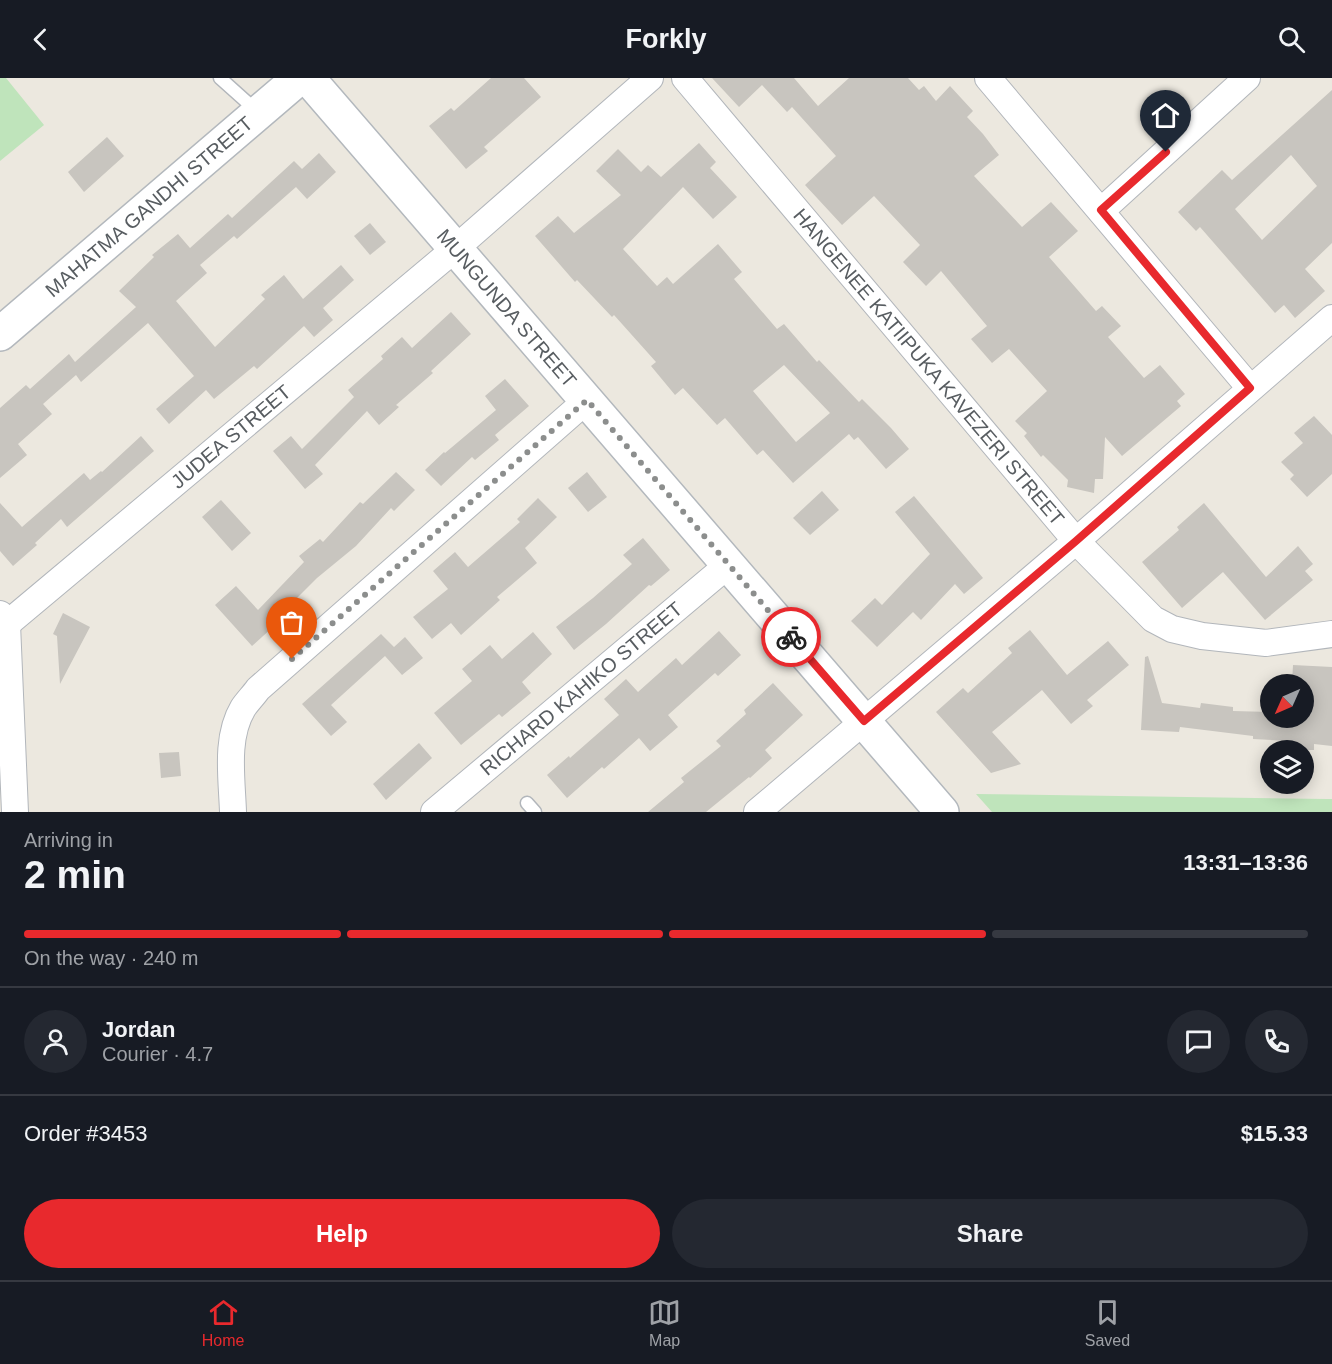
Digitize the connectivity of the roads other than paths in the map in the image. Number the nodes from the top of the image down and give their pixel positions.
1 (220, 78) edge
2 (299, 78) edge
3 (309, 78) edge
4 (650, 78) edge
5 (685, 78) edge
6 (988, 78) edge
7 (1247, 78) edge
8 (259, 112) junction
9 (1101, 210) junction
10 (456, 248) junction
11 (1332, 318) edge
12 (0, 334) edge
13 (1250, 388) junction
14 (587, 400) junction
15 (1076, 541) junction
16 (729, 565) junction
17 (4, 619) edge
18 (1332, 634) edge
19 (864, 721) junction
20 (15, 812) edge
21 (233, 812) edge
22 (434, 812) edge
23 (757, 812) edge
24 (942, 812) edge

1 - 8 lane
2 - 8 street, MAHATMA GANDHI STREET
3 - 10 street, MUNGUNDA STREET
4 - 10 street, JUDEA STREET
5 - 15 street, HANGENEE KATIIPUKA KAVEZERI STREET
6 - 9 street
7 - 9 street
8 - 12 street, MAHATMA GANDHI STREET
9 - 13 street
10 - 14 street, MUNGUNDA STREET
10 - 17 street, JUDEA STREET
11 - 13 street
13 - 15 street
14 - 16 street, MUNGUNDA STREET
14 - 21 street
15 - 18 street, HANGENEE KATIIPUKA KAVEZERI STREET
15 - 19 street
16 - 19 street, MUNGUNDA STREET
16 - 22 street, RICHARD KAHIKO STREET
17 - 20 street
19 - 23 street
19 - 24 street, MUNGUNDA STREET

